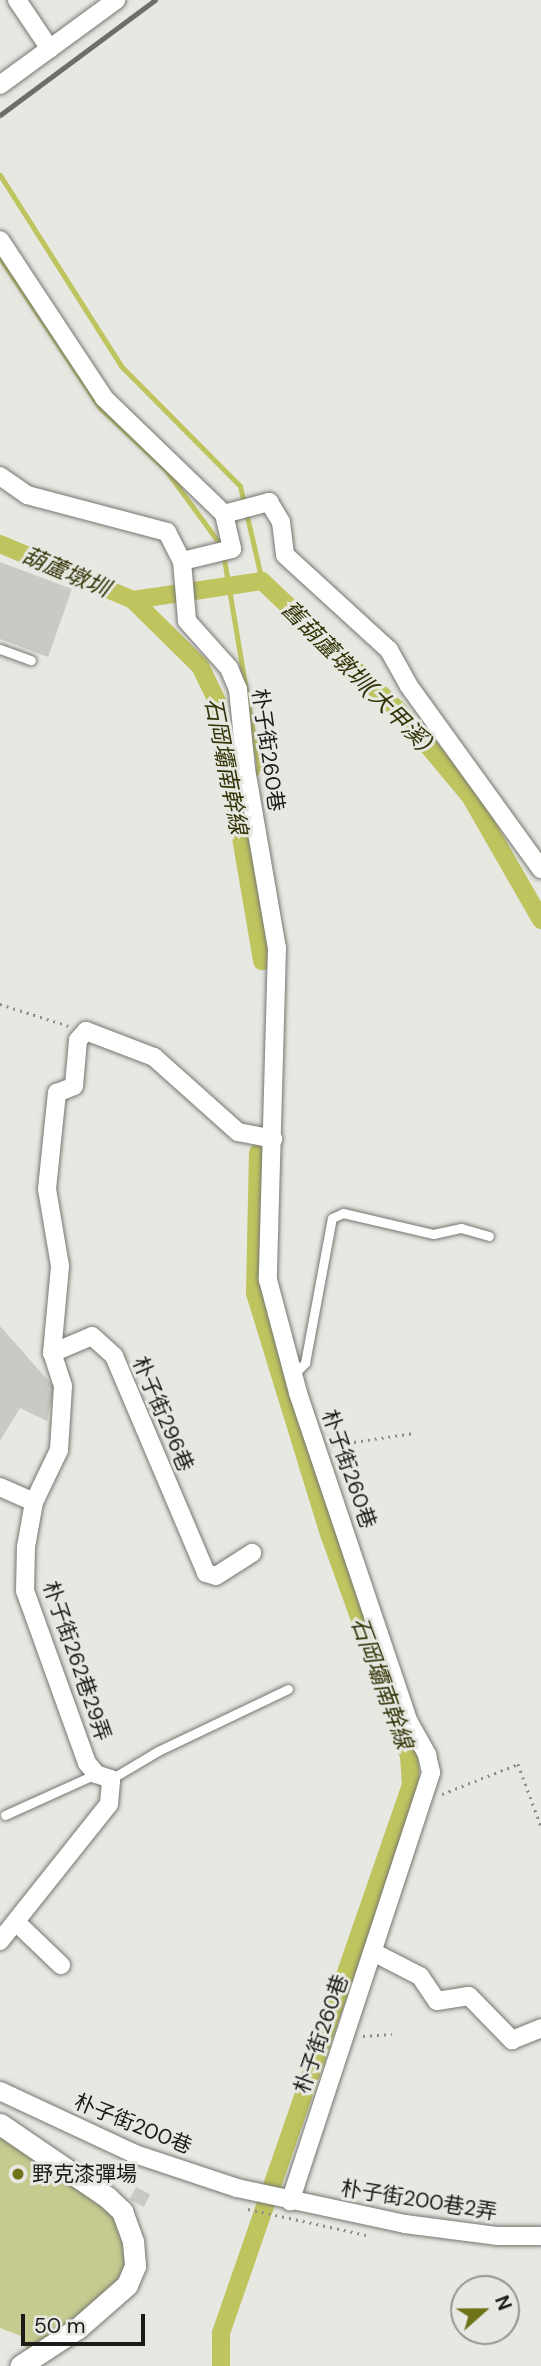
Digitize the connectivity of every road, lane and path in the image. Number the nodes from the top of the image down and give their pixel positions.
1 (17, 0) edge
2 (116, 0) edge
3 (50, 49) junction
4 (0, 85) edge
5 (0, 240) edge
6 (0, 476) edge
7 (224, 514) junction
8 (182, 561) junction
9 (0, 649) edge
10 (31, 660) dead end
11 (541, 869) edge
12 (0, 1004) edge
13 (86, 1031) junction
14 (273, 1139) junction
15 (489, 1236) dead end
16 (52, 1353) junction
17 (294, 1374) junction
18 (414, 1433) dead end
19 (319, 1447) junction
20 (0, 1487) edge
21 (34, 1503) junction
22 (252, 1553) dead end
23 (288, 1689) dead end
24 (104, 1776) junction
25 (422, 1802) junction
26 (5, 1815) dead end
27 (541, 1826) edge
28 (17, 1923) junction
29 (0, 1941) edge
30 (373, 1952) junction
31 (61, 1965) dead end
32 (541, 2028) edge
33 (345, 2033) junction
34 (392, 2034) dead end
35 (0, 2091) edge
36 (0, 2124) edge
37 (249, 2200) junction
38 (290, 2201) junction
39 (287, 2220) dead end
40 (541, 2236) edge
41 (20, 2366) edge

1 - 3 street
2 - 3 street
3 - 4 street
5 - 7 street
6 - 8 street, 朴子街260巷
7 - 8 street
7 - 11 street
8 - 14 street, 朴子街260巷
9 - 10 lane
12 - 13 path
13 - 14 street
13 - 16 street
14 - 17 street, 朴子街260巷
15 - 17 lane
16 - 21 street
16 - 22 street, 朴子街296巷
17 - 19 street, 朴子街260巷
18 - 19 path
19 - 25 street, 朴子街260巷
20 - 21 street
21 - 24 street, 朴子街262巷29弄
23 - 24 lane
24 - 26 lane
24 - 28 street
25 - 27 path
25 - 30 street, 朴子街260巷
28 - 29 street
28 - 31 street
30 - 32 street
30 - 33 street, 朴子街260巷
33 - 34 path
33 - 38 street, 朴子街260巷
35 - 37 street, 朴子街200巷
36 - 41 street
37 - 38 street, 朴子街200巷
37 - 39 path
38 - 40 street, 朴子街200巷2弄

